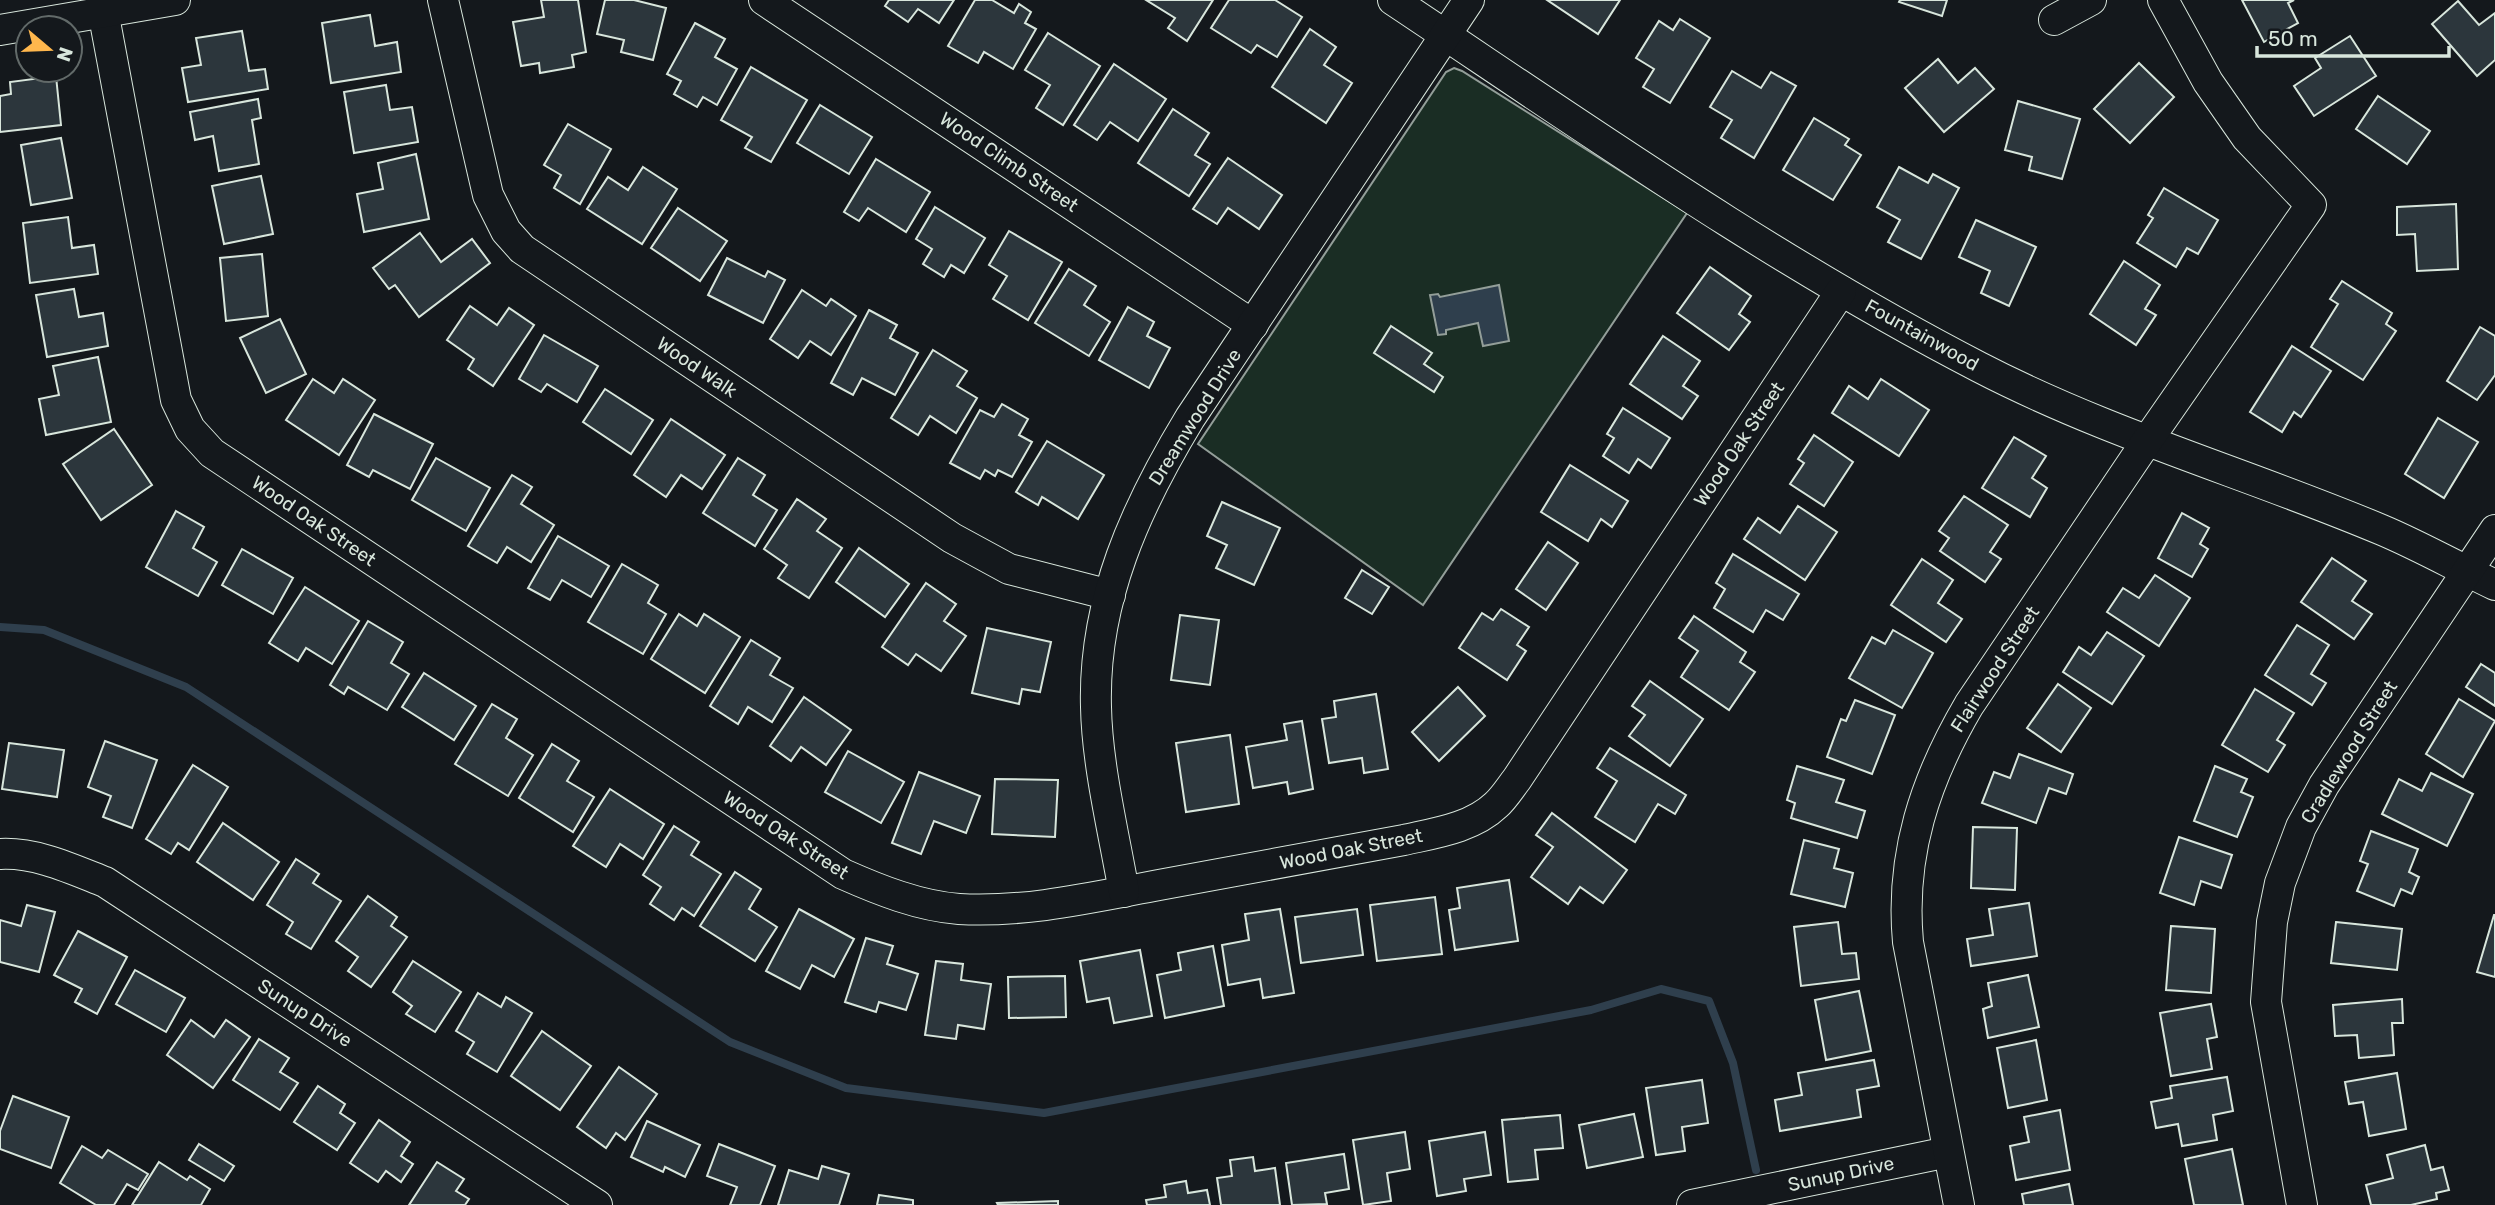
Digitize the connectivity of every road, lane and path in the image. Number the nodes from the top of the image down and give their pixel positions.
1 (175, 0) edge
2 (443, 0) edge
3 (764, 0) edge
4 (1393, 0) edge
5 (1469, 0) edge
6 (2091, 0) edge
7 (2163, 0) edge
8 (103, 11) junction
9 (2054, 20) dead end
10 (0, 30) edge
11 (1446, 36) junction
12 (1841, 291) junction
13 (1253, 325) junction
14 (2147, 441) junction
15 (2495, 530) edge
16 (2467, 572) junction
17 (2495, 585) edge
18 (1110, 595) junction
19 (0, 854) edge
20 (1124, 892) junction
21 (1948, 1152) junction
22 (597, 1205) edge
23 (1692, 1205) edge
24 (1959, 1205) edge
25 (2302, 1205) edge

1 - 8 street
2 - 18 street, Wood Walk
3 - 13 street, Wood Climb Street
4 - 11 street, Fountainwood
5 - 11 street, Dreamwood Drive
6 - 9 street
7 - 14 street, Flairwood Street
8 - 10 street
8 - 20 street, Wood Oak Street
11 - 12 street, Fountainwood
11 - 13 street, Dreamwood Drive
12 - 14 street, Fountainwood
12 - 20 street, Wood Oak Street
13 - 18 street, Dreamwood Drive
14 - 16 street, Fountainwood
14 - 21 street, Flairwood Street
15 - 16 street, Cradlewood Street
16 - 17 street, Fountainwood
16 - 25 street, Cradlewood Street
18 - 20 street, Dreamwood Drive
19 - 22 street, Sunup Drive
21 - 23 street, Sunup Drive
21 - 24 street, Flairwood Street

